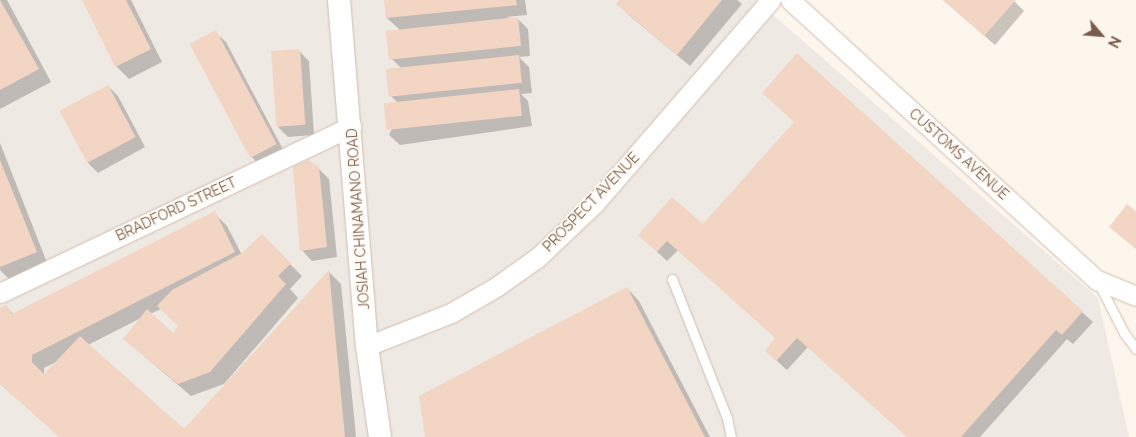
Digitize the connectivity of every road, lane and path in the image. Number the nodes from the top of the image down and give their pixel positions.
1 (339, 0) edge
2 (771, 0) edge
3 (790, 0) edge
4 (351, 126) junction
5 (672, 279) dead end
6 (1097, 280) junction
7 (0, 293) edge
8 (1136, 296) edge
9 (367, 346) junction
10 (1136, 349) edge
11 (380, 437) edge
12 (731, 437) edge

1 - 4 street, JOSIAH CHINAMANO ROAD
2 - 9 street, PROSPECT AVENUE
3 - 6 street, CUSTOMS AVENUE
4 - 7 street, BRADFORD STREET
4 - 9 street, JOSIAH CHINAMANO ROAD
5 - 12 lane
6 - 8 street, CUSTOMS AVENUE
6 - 10 lane
9 - 11 street, JOSIAH CHINAMANO ROAD

